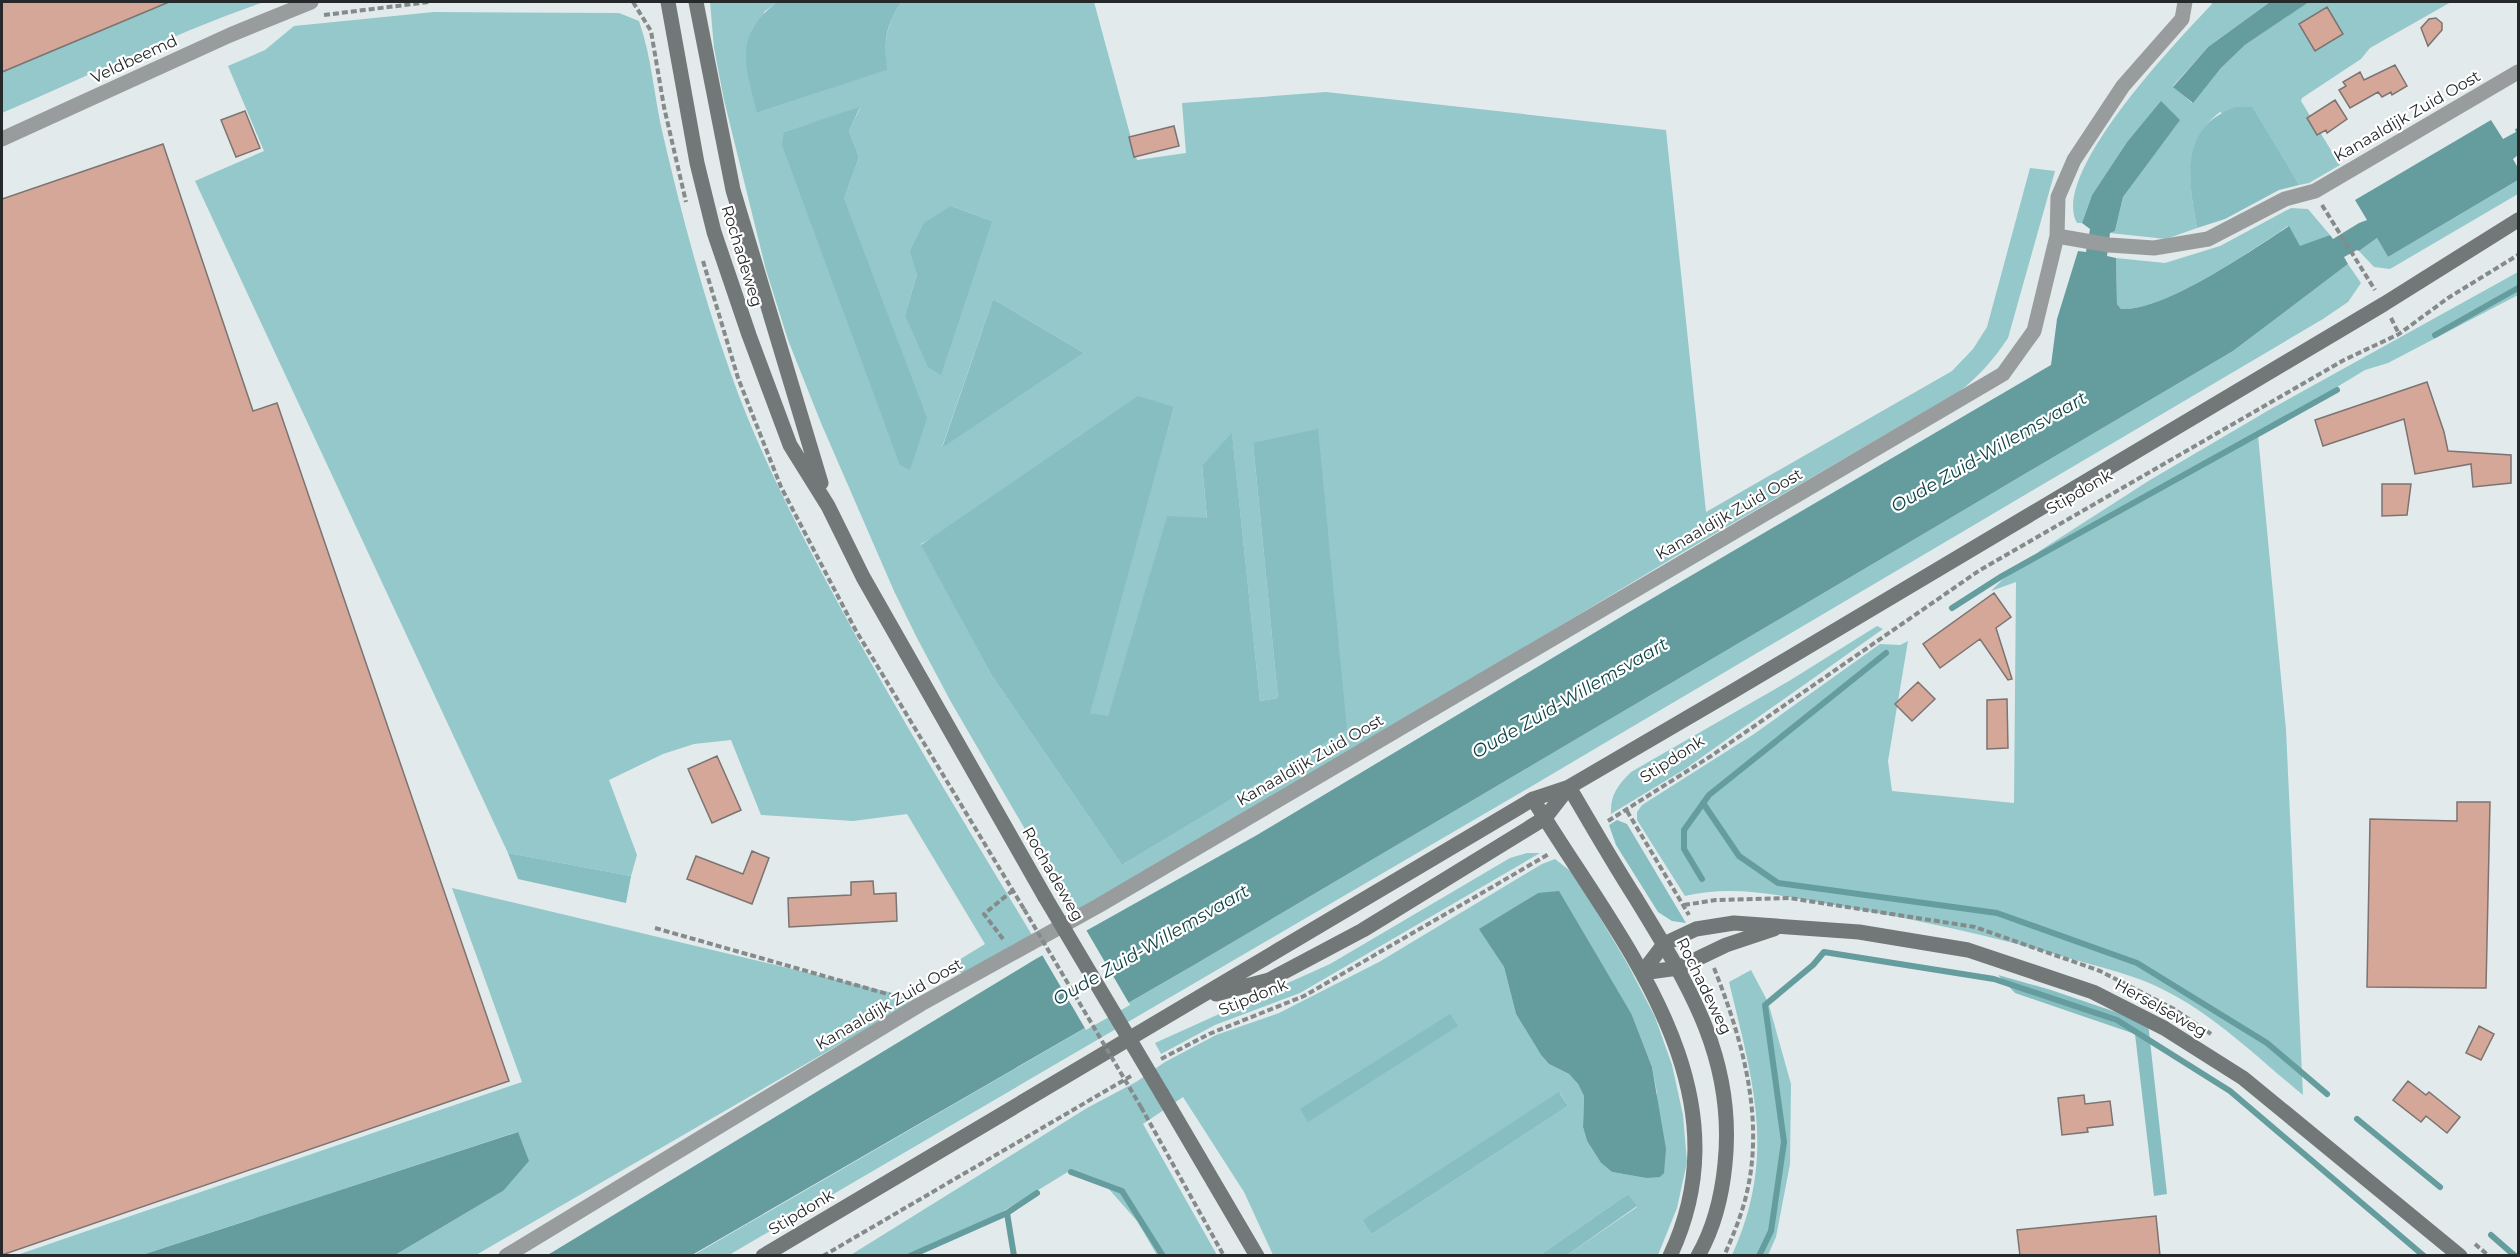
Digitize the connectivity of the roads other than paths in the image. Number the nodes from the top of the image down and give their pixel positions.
1 (668, 2) edge
2 (696, 2) edge
3 (2185, 2) edge
4 (314, 8) edge
5 (2518, 72) edge
6 (2, 139) edge
7 (2518, 220) edge
8 (2056, 236) junction
9 (828, 506) junction
10 (1569, 787) junction
11 (1533, 799) junction
12 (1545, 819) junction
13 (1782, 927) junction
14 (1664, 944) junction
15 (1678, 968) junction
16 (1642, 973) junction
17 (1199, 998) junction
18 (506, 1256) edge
19 (763, 1256) edge
20 (1257, 1256) edge
21 (1670, 1256) edge
22 (1698, 1256) edge
23 (2460, 1256) edge

1 - 9 main road, Rochadeweg
2 - 9 main road, Rochadeweg
3 - 8 street, Kanaaldijk Zuid Oost
4 - 6 street, Veldbeemd
5 - 8 street, Kanaaldijk Zuid Oost
7 - 10 main road, Stipdonk
8 - 18 street, Kanaaldijk Zuid Oost
9 - 20 main road, Rochadeweg, bridge
10 - 11 main road, Stipdonk
10 - 12 main road, Stipdonk
10 - 14 main road, Rochadeweg
11 - 12 main road
11 - 17 main road, Stipdonk
12 - 16 main road
12 - 17 main road, Stipdonk
13 - 14 main road, Herselseweg
13 - 15 main road, Herselseweg
13 - 23 main road, Herselseweg
14 - 15 main road, Rochadeweg
14 - 16 main road, Herselseweg
15 - 16 main road, Herselseweg
15 - 22 main road, Rochadeweg
16 - 21 main road
17 - 19 main road, Stipdonk

